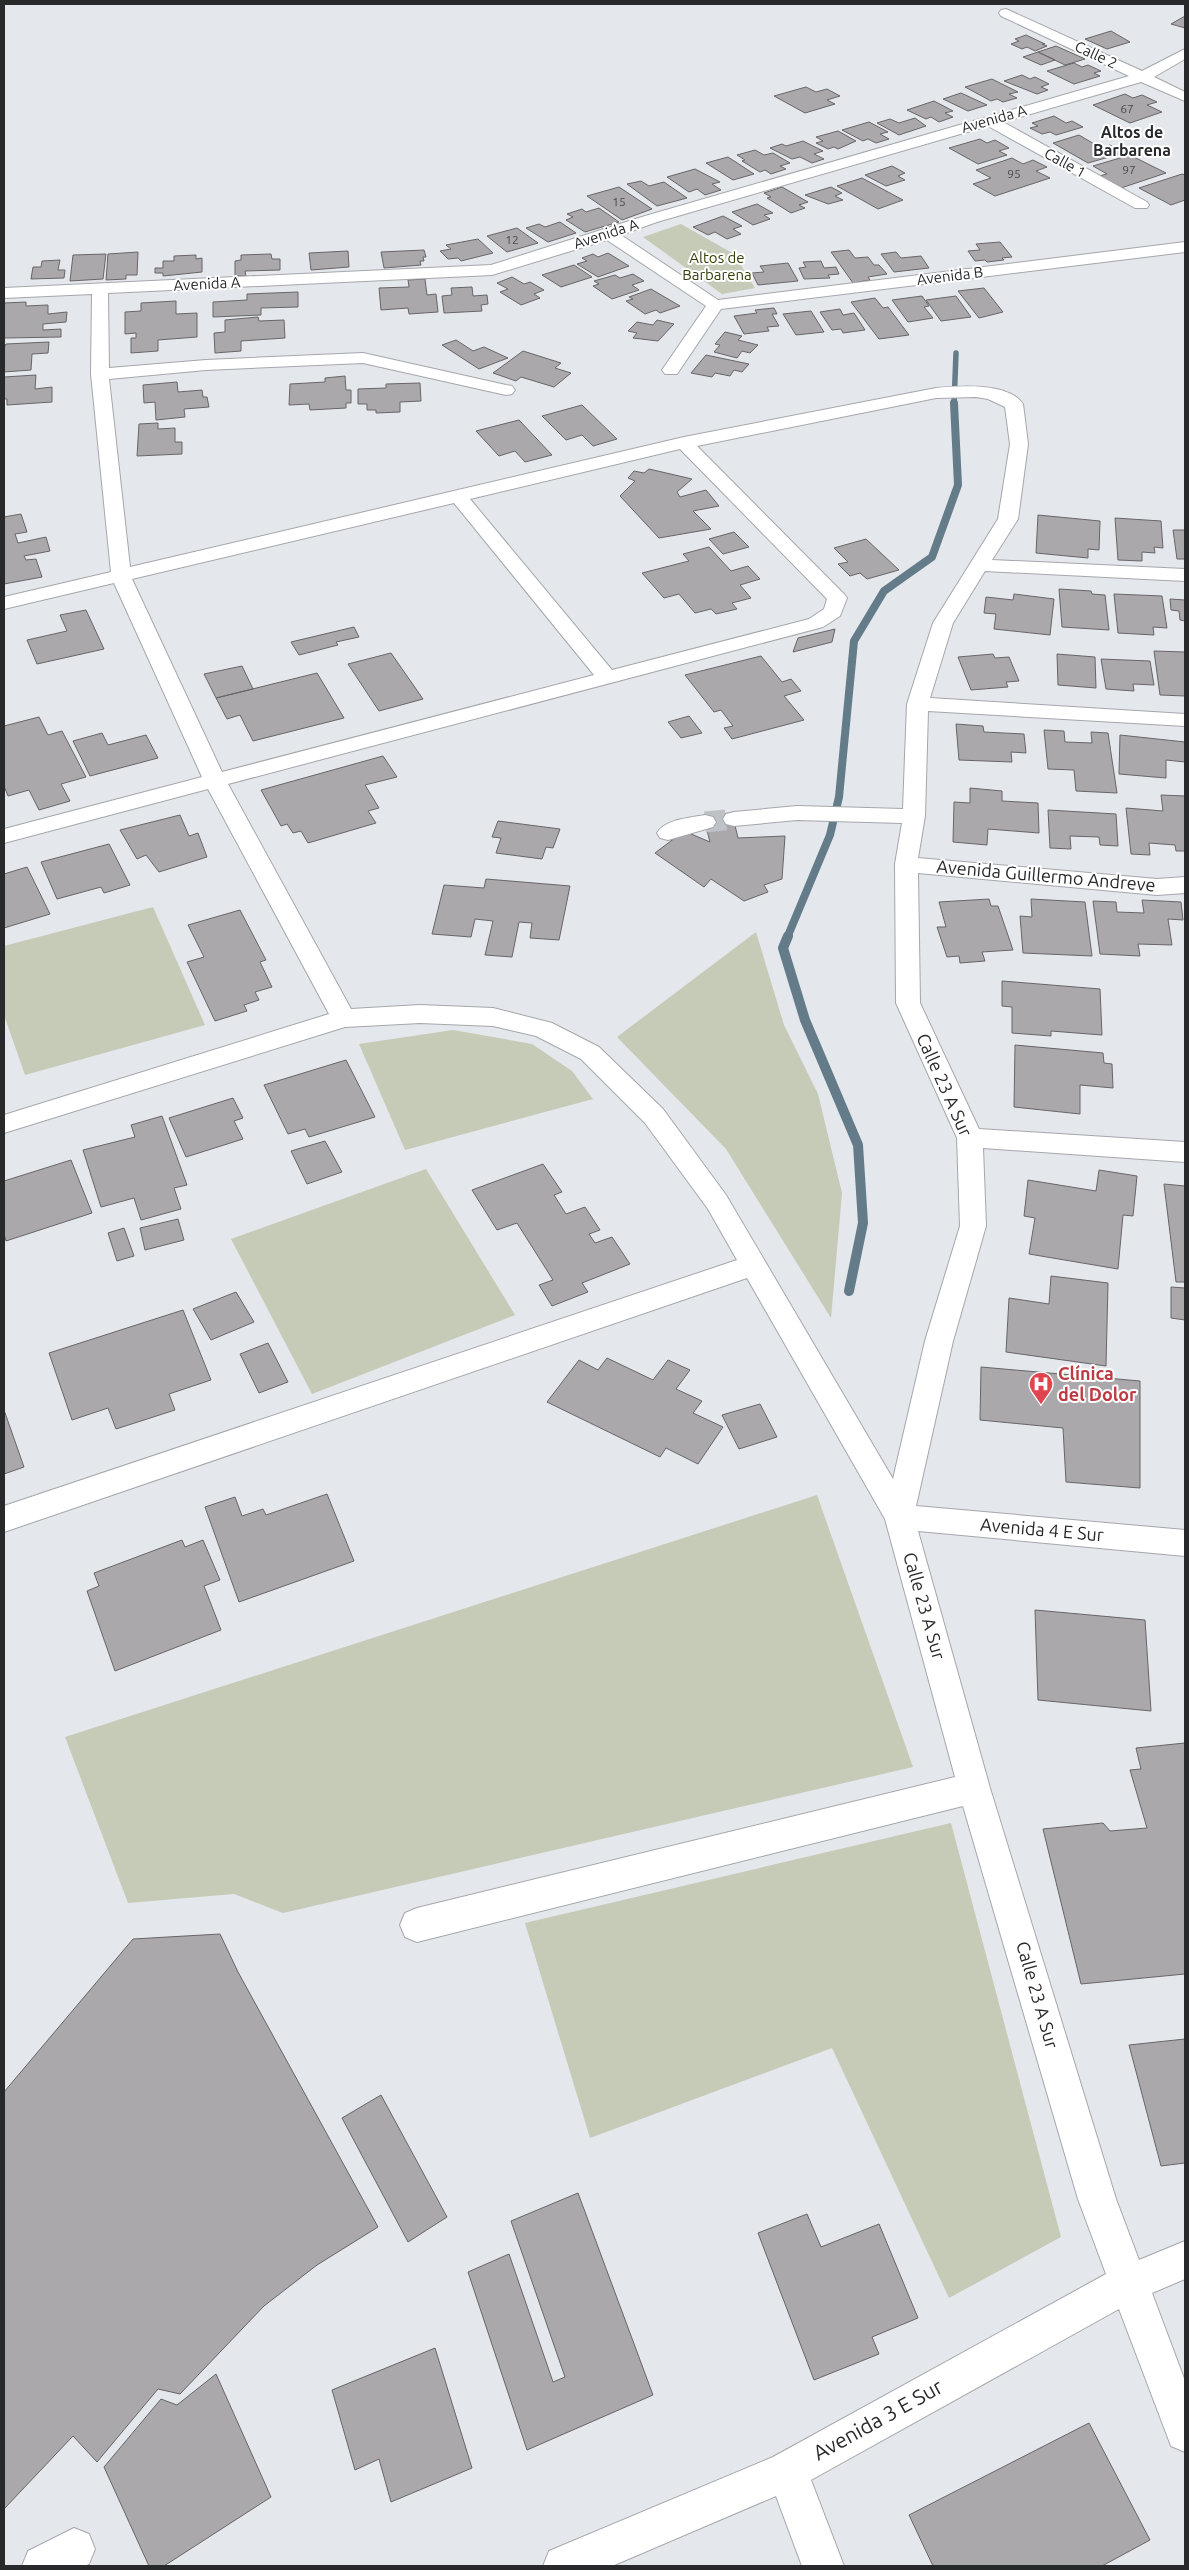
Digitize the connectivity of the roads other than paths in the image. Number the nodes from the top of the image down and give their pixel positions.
1 (1006, 13) dead end
2 (1185, 54) edge
3 (1143, 77) junction
4 (1185, 97) edge
5 (988, 120) junction
6 (1141, 205) dead end
7 (609, 234) junction
8 (1185, 247) edge
9 (100, 289) junction
10 (4, 293) edge
11 (715, 305) junction
12 (671, 370) dead end
13 (100, 374) junction
14 (506, 390) dead end
15 (684, 443) junction
16 (458, 496) junction
17 (980, 565) junction
18 (1185, 575) edge
19 (121, 576) junction
20 (4, 603) edge
21 (608, 678) junction
22 (918, 704) junction
23 (1185, 720) edge
24 (215, 781) junction
25 (914, 816) junction
26 (734, 819) tunnel mouth
27 (705, 822) tunnel mouth
28 (668, 833) dead end
29 (4, 836) edge
30 (906, 864) junction
31 (1185, 885) edge
32 (344, 1018) junction
33 (4, 1124) edge
34 (970, 1138) junction
35 (1185, 1152) edge
36 (753, 1265) junction
37 (899, 1517) junction
38 (4, 1519) edge
39 (1185, 1543) edge
40 (974, 1788) junction
41 (417, 1925) dead end
42 (1185, 2260) edge
43 (1128, 2283) junction
44 (1185, 2432) edge
45 (787, 2471) junction
46 (564, 2566) edge
47 (823, 2566) edge

1 - 3 street, Calle 2
2 - 3 street, Avenida A
3 - 4 street, Calle 2
3 - 5 street, Avenida A
5 - 6 street, Calle 1
5 - 7 street, Avenida A
7 - 9 street, Avenida A
7 - 11 street
8 - 11 street, Avenida B
9 - 10 street, Avenida A
9 - 13 street
11 - 12 street
13 - 14 street
13 - 19 street
15 - 16 street
15 - 17 street, Calle 23 A Sur
15 - 21 street
16 - 19 street
16 - 21 street
17 - 18 street
17 - 22 street, Calle 23 A Sur
19 - 20 street
19 - 24 street
21 - 24 street
22 - 23 street
22 - 25 street, Calle 23 A Sur
24 - 29 street
24 - 32 street
25 - 26 street
25 - 30 street, Calle 23 A Sur
27 - 28 street
30 - 31 street, Avenida Guillermo Andreve
30 - 34 street, Calle 23 A Sur
32 - 33 street
32 - 36 street
34 - 35 street
34 - 37 street, Calle 23 A Sur
36 - 37 street
36 - 38 street
37 - 39 street, Avenida 4 E Sur
37 - 40 street, Calle 23 A Sur
40 - 41 street
40 - 43 street, Calle 23 A Sur
42 - 43 street, Avenida 3 E Sur
43 - 44 street, Calle 23 A Sur
43 - 45 street, Avenida 3 E Sur
45 - 46 street, Avenida 3 E Sur
45 - 47 street

